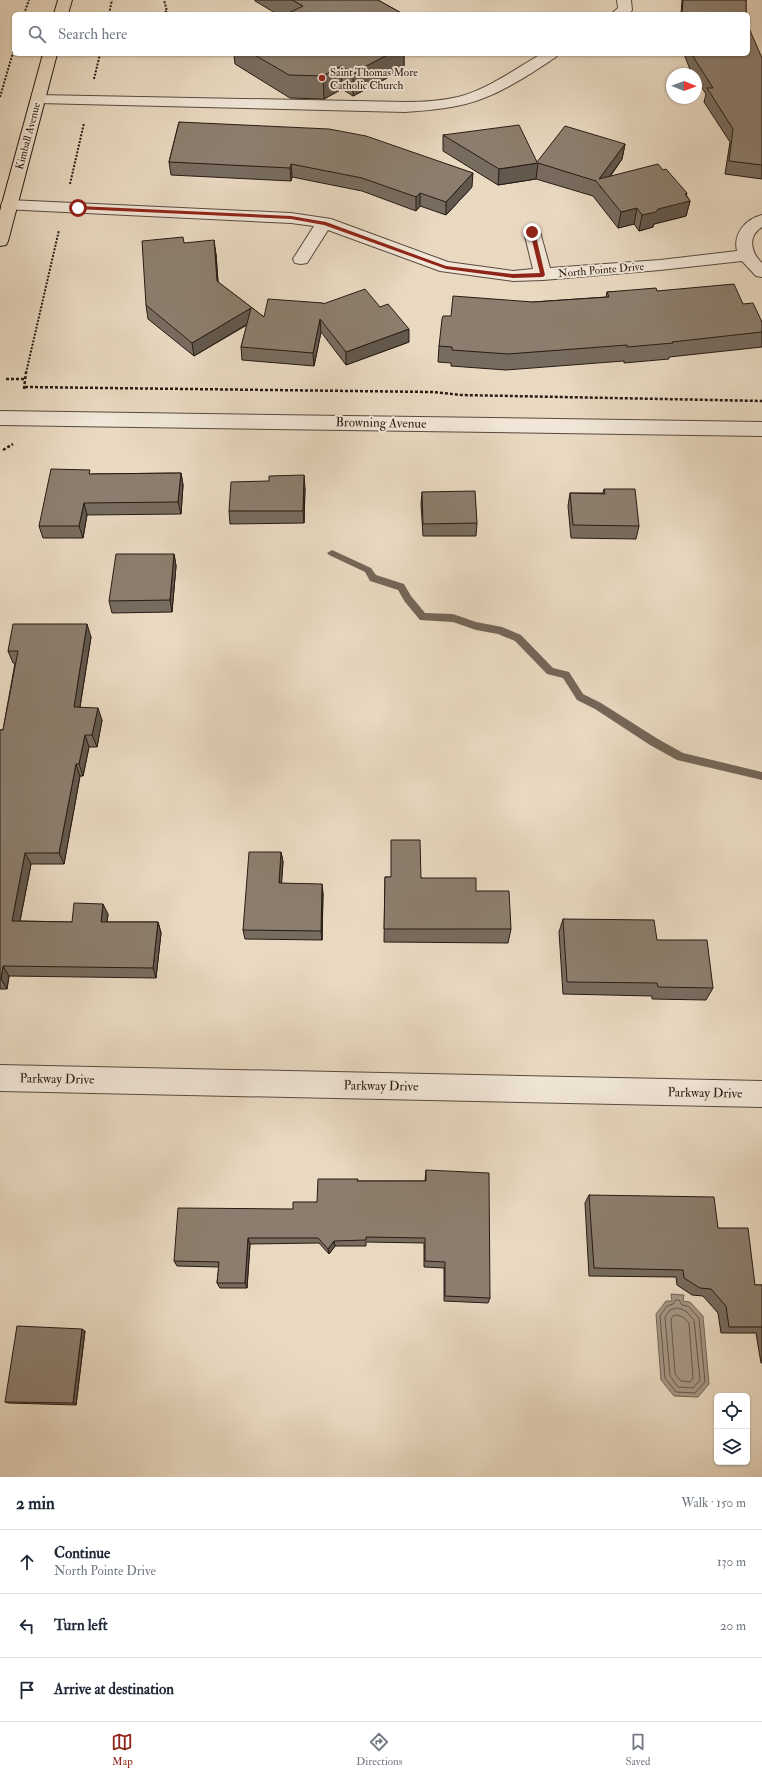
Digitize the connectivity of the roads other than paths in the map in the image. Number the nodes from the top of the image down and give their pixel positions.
1 (65, 0) edge
2 (624, 0) edge
3 (62, 12) edge
4 (622, 12) edge
5 (49, 56) edge
6 (548, 56) edge
7 (38, 99) junction
8 (9, 205) junction
9 (762, 220) edge
10 (325, 223) junction
11 (532, 232) dead end
12 (0, 241) edge
13 (746, 255) junction
14 (301, 259) dead end
15 (762, 272) edge
16 (543, 275) junction
17 (0, 418) edge
18 (762, 429) edge
19 (0, 1078) edge
20 (762, 1094) edge

1 - 3 main road
2 - 4 street
5 - 7 main road, Kimball Avenue
6 - 7 street
7 - 8 main road, Kimball Avenue
8 - 10 street, North Pointe Drive
8 - 12 main road, Kimball Avenue
9 - 13 street
10 - 14 street
10 - 16 street, North Pointe Drive
11 - 16 street
13 - 15 street
13 - 16 street, North Pointe Drive
17 - 18 street, Browning Avenue
19 - 20 street, Parkway Drive

